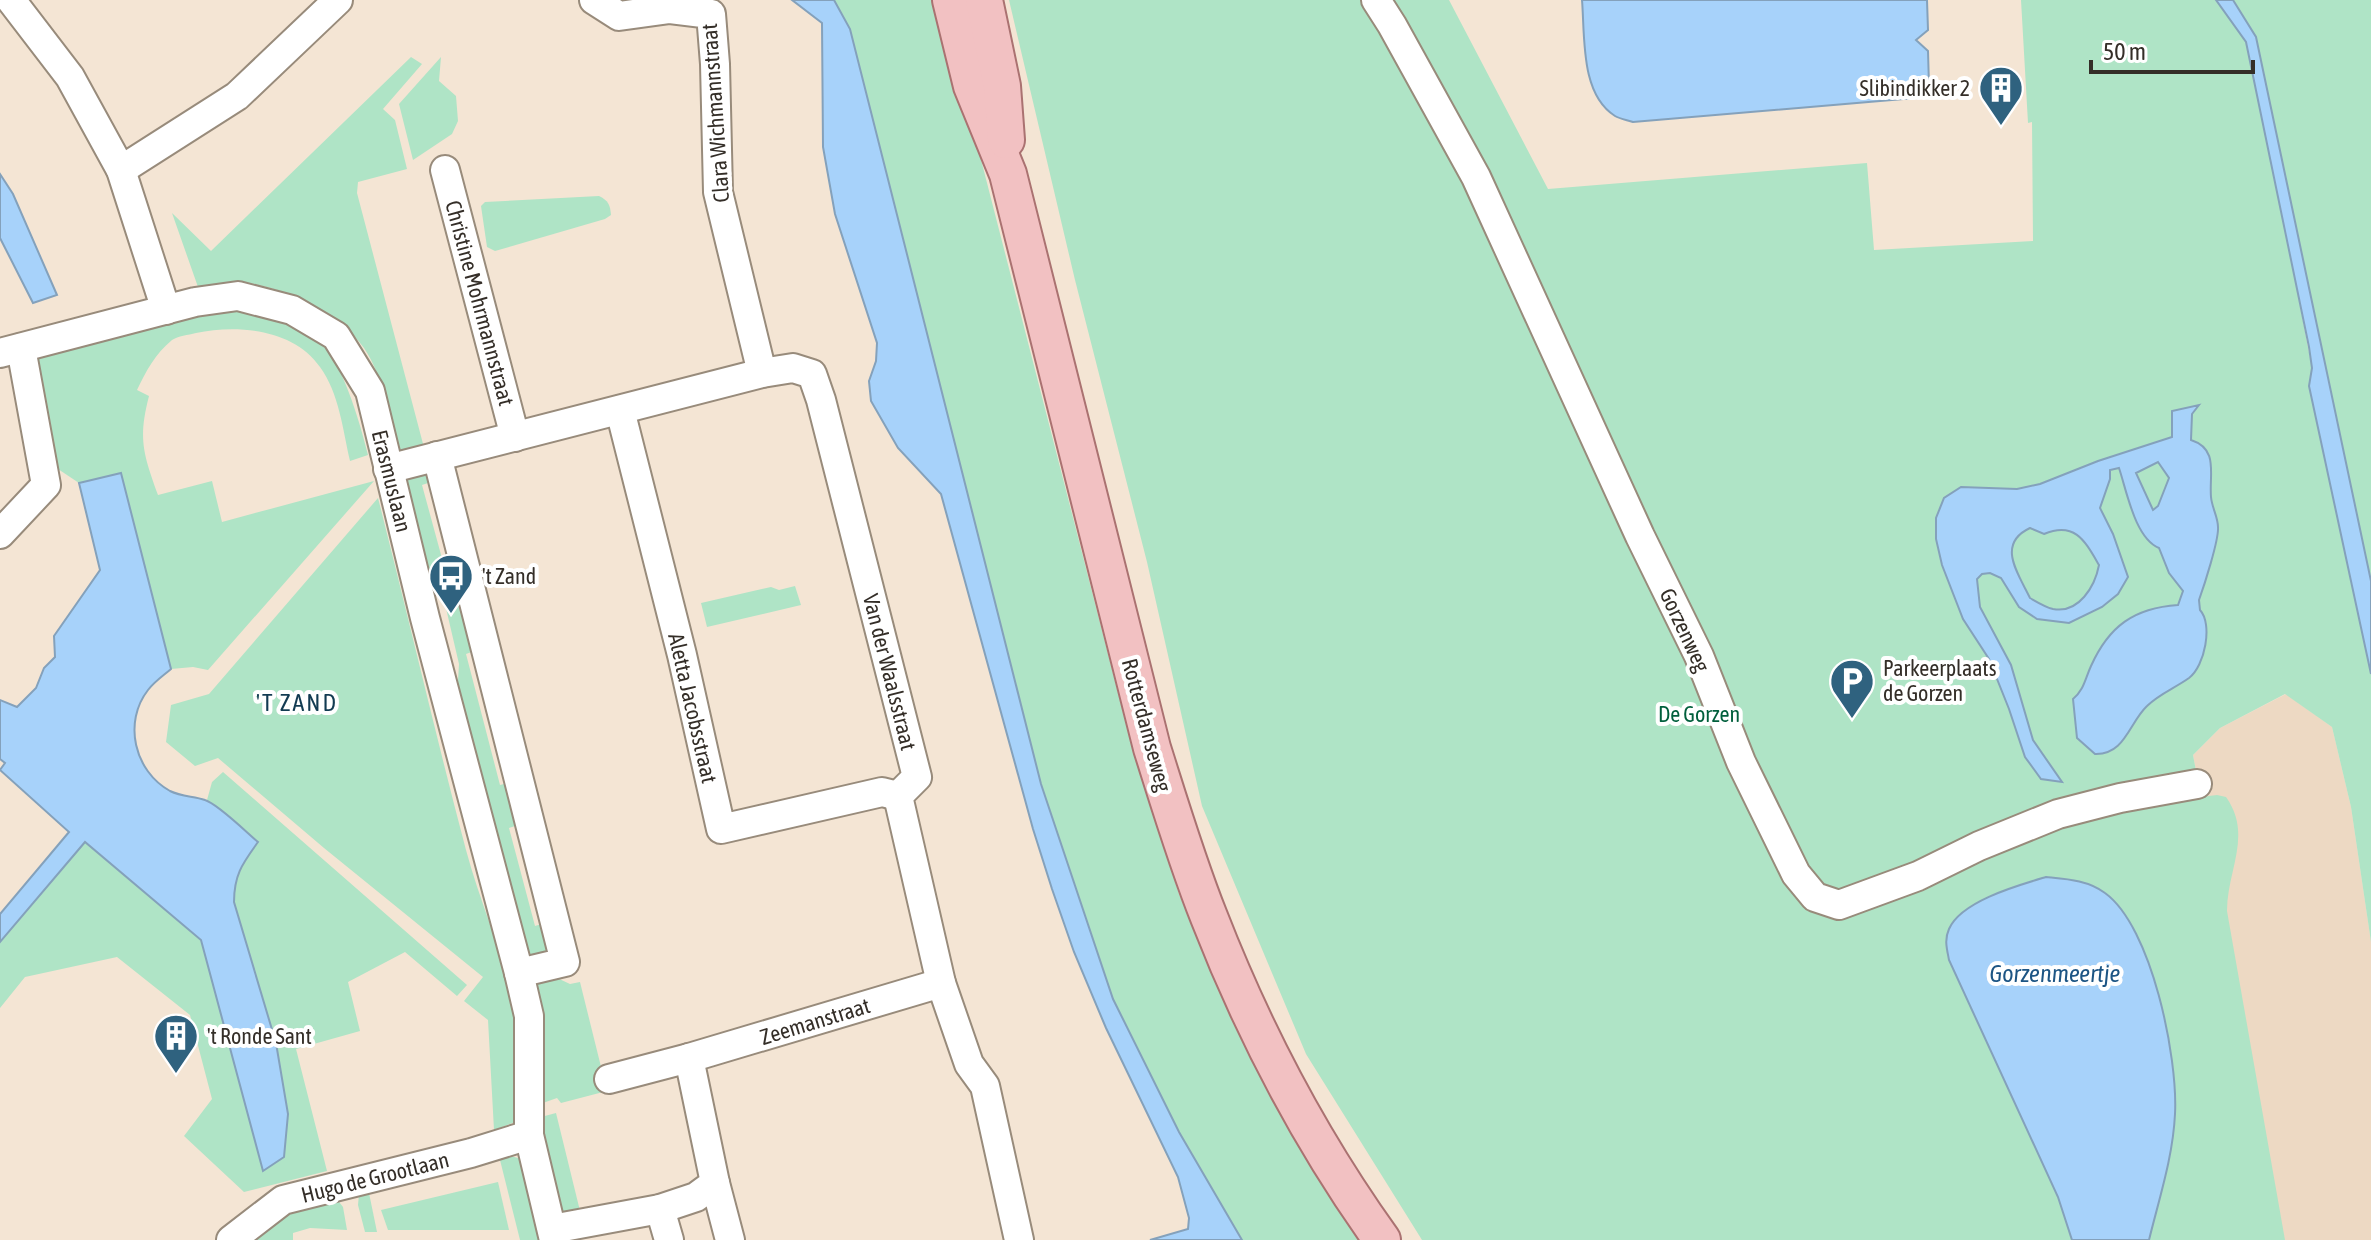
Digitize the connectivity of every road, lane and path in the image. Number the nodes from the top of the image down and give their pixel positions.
1 (338, 0) edge
2 (594, 0) edge
3 (951, 0) edge
4 (984, 0) edge
5 (1376, 0) edge
6 (19, 2) edge
7 (121, 170) junction
8 (445, 170) dead end
9 (1008, 174) junction
10 (166, 310) junction
11 (11, 351) edge
12 (762, 373) junction
13 (620, 410) junction
14 (515, 437) junction
15 (437, 456) junction
16 (388, 469) junction
17 (0, 534) edge
18 (2197, 784) dead end
19 (898, 796) junction
20 (519, 973) junction
21 (941, 983) junction
22 (689, 1058) junction
23 (609, 1079) dead end
24 (529, 1135) junction
25 (715, 1183) junction
26 (660, 1209) junction
27 (553, 1235) edge
28 (231, 1240) edge
29 (669, 1240) edge
30 (730, 1240) edge
31 (1019, 1240) edge
32 (1382, 1240) edge

1 - 7 street
2 - 12 street, Clara Wichmannstraat
3 - 9 main road, Rotterdamseweg
4 - 9 main road, Rotterdamseweg
5 - 18 street, Gorzenweg
6 - 7 street
7 - 10 street
8 - 14 street, Christine Mohrmannstraat
9 - 32 main road, Rotterdamseweg
10 - 11 street, Erasmuslaan
10 - 16 street, Erasmuslaan
11 - 17 street
12 - 13 street, Christine Mohrmannstraat
12 - 19 street, Van der Waalsstraat
13 - 14 street, Christine Mohrmannstraat
13 - 19 street, Aletta Jacobsstraat
14 - 15 street, Christine Mohrmannstraat
15 - 16 street, Christine Mohrmannstraat
15 - 20 street
16 - 20 street, Erasmuslaan
19 - 21 street
20 - 24 street, Erasmuslaan
21 - 22 street, Zeemanstraat
21 - 31 street
22 - 23 street, Zeemanstraat
22 - 25 street
24 - 27 street, Erasmuslaan
24 - 28 street, Hugo de Grootlaan
25 - 26 street
25 - 30 street
26 - 27 street
26 - 29 street

